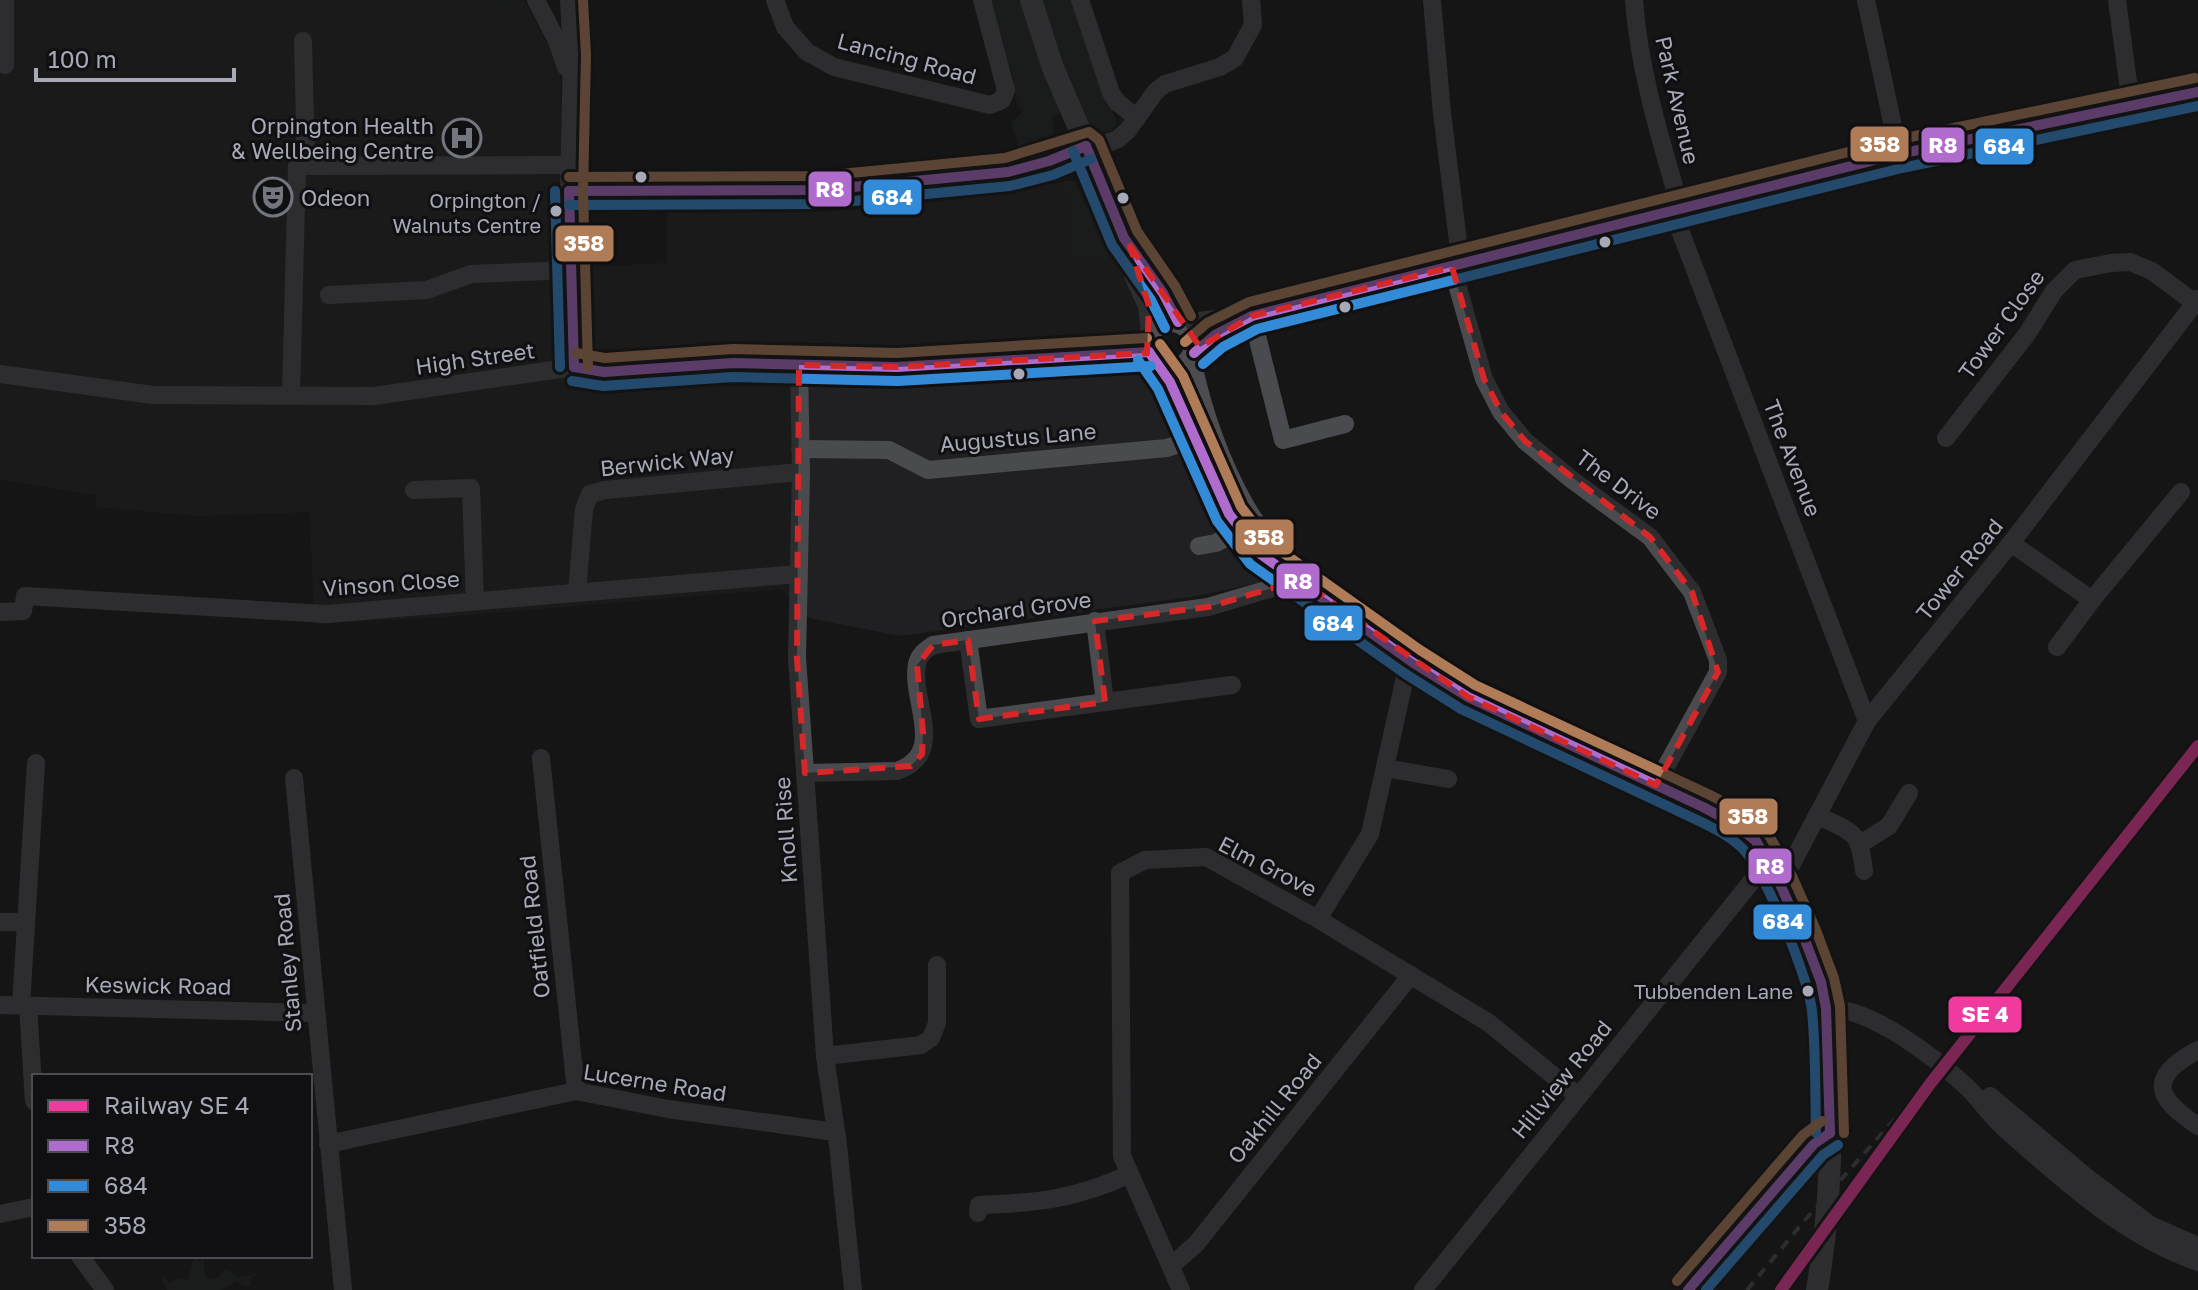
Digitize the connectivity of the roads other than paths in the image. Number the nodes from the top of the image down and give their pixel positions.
1 (5, 0) edge
2 (536, 0) edge
3 (569, 0) edge
4 (775, 0) edge
5 (982, 0) edge
6 (1031, 0) edge
7 (1080, 0) edge
8 (1251, 0) edge
9 (1432, 0) edge
10 (1634, 0) edge
11 (1866, 0) edge
12 (2117, 0) edge
13 (303, 41) dead end
14 (5, 65) dead end
15 (569, 77) junction
16 (2198, 92) edge
17 (2131, 105) junction
18 (1137, 118) junction
19 (1086, 146) junction
20 (1899, 154) junction
21 (571, 165) junction
22 (306, 166) junction
23 (569, 191) junction
24 (1677, 211) junction
25 (1130, 246) junction
26 (1457, 266) junction
27 (571, 270) junction
28 (329, 295) dead end
29 (2196, 301) edge
30 (1252, 316) junction
31 (1181, 323) junction
32 (1153, 350) junction
33 (1192, 356) junction
34 (799, 365) junction
35 (574, 367) junction
36 (0, 374) edge
37 (291, 395) junction
38 (1345, 424) dead end
39 (1195, 438) junction
40 (1946, 438) dead end
41 (800, 449) junction
42 (801, 472) junction
43 (414, 490) dead end
44 (2181, 492) dead end
45 (1247, 527) junction
46 (2011, 543) junction
47 (1199, 546) dead end
48 (1284, 569) junction
49 (798, 574) junction
50 (577, 592) junction
51 (2092, 600) junction
52 (475, 601) junction
53 (0, 612) edge
54 (1095, 621) junction
55 (968, 640) junction
56 (2057, 647) dead end
57 (1412, 662) junction
58 (1232, 685) dead end
59 (1105, 702) junction
60 (1867, 721) junction
61 (541, 758) dead end
62 (36, 763) dead end
63 (1385, 768) junction
64 (805, 773) junction
65 (294, 778) dead end
66 (1448, 779) dead end
67 (1656, 785) junction
68 (1909, 793) dead end
69 (1817, 815) junction
70 (1860, 844) junction
71 (1768, 861) junction
72 (1864, 871) dead end
73 (1779, 882) junction
74 (1318, 919) junction
75 (0, 922) edge
76 (26, 922) junction
77 (937, 965) dead end
78 (1411, 975) junction
79 (0, 1005) edge
80 (25, 1005) junction
81 (1826, 1008) junction
82 (316, 1013) junction
83 (2198, 1050) edge
84 (825, 1056) junction
85 (32, 1080) edge
86 (576, 1091) junction
87 (1578, 1096) junction
88 (1990, 1096) dead end
89 (2198, 1126) edge
90 (835, 1132) junction
91 (328, 1144) junction
92 (1130, 1174) junction
93 (2080, 1182) junction
94 (32, 1207) edge
95 (978, 1213) dead end
96 (0, 1214) edge
97 (2198, 1246) edge
98 (81, 1258) edge
99 (2198, 1262) edge
100 (1171, 1266) junction
101 (105, 1290) edge
102 (343, 1290) edge
103 (853, 1290) edge
104 (1181, 1290) edge
105 (1423, 1290) edge
106 (1817, 1290) edge

1 - 14 street
2 - 15 street
3 - 15 street
4 - 5 street, Lancing Road
6 - 19 main road
7 - 18 street
8 - 18 street
9 - 26 street, The Drive
10 - 24 street, Park Avenue
11 - 20 street
12 - 17 street
13 - 22 street
15 - 21 street
16 - 17 main road
17 - 20 main road
18 - 19 street
19 - 23 street
19 - 25 main road
20 - 24 main road
21 - 22 street
21 - 23 street
22 - 37 street
23 - 27 street
24 - 26 main road
24 - 60 street, The Avenue
25 - 31 main road
25 - 32 main road
26 - 30 main road
26 - 67 street, The Drive
27 - 28 street
27 - 35 street
29 - 40 street, Tower Close
29 - 46 street, Tower Road
30 - 31 main road
30 - 33 main road
30 - 38 street
31 - 32 main road
31 - 33 main road
32 - 33 main road
32 - 34 street, High Street
32 - 39 main road
33 - 45 main road
34 - 35 street, High Street
34 - 41 street, Knoll Rise
35 - 37 street, High Street
36 - 37 street, High Street
39 - 41 street, Augustus Lane
39 - 45 main road
41 - 42 street, Knoll Rise
42 - 49 street, Knoll Rise
42 - 50 street, Berwick Way
43 - 52 street
44 - 51 street
45 - 47 street
45 - 48 main road
46 - 51 street
46 - 60 street, Tower Road
48 - 54 street, Orchard Grove
48 - 57 main road
49 - 50 street, Vinson Close
49 - 64 street, Knoll Rise
50 - 52 street, Vinson Close
51 - 56 street
52 - 53 street, Vinson Close
54 - 55 street, Orchard Grove
54 - 59 street
55 - 59 street
55 - 64 street, Orchard Grove
57 - 63 street
57 - 67 main road
58 - 59 street
60 - 69 street, Tower Road
61 - 86 street, Oatfield Road
62 - 76 street
63 - 66 street
63 - 74 street
64 - 84 street, Knoll Rise
65 - 82 street, Stanley Road
67 - 71 main road
68 - 70 street
69 - 70 street
69 - 73 street, Tower Road
70 - 72 street
71 - 73 main road
71 - 87 street, Hillview Road
73 - 81 main road
74 - 78 street, Elm Grove
74 - 92 street, Elm Grove
75 - 76 street
76 - 80 street
77 - 84 street
78 - 87 street, Elm Grove
78 - 100 street, Oakhill Road
79 - 80 street, Keswick Road
80 - 82 street, Keswick Road
80 - 85 street
81 - 93 street
81 - 106 main road
82 - 91 street, Stanley Road
83 - 89 street
84 - 90 street, Knoll Rise
86 - 90 street, Lucerne Road
86 - 91 street, Lucerne Road
87 - 105 street, Hillview Road
88 - 93 street
90 - 103 street, Knoll Rise
91 - 102 street, Stanley Road
92 - 95 street
92 - 100 street, Elm Grove
93 - 97 street
93 - 99 street
94 - 96 street
98 - 101 street
100 - 104 street, Elm Grove

